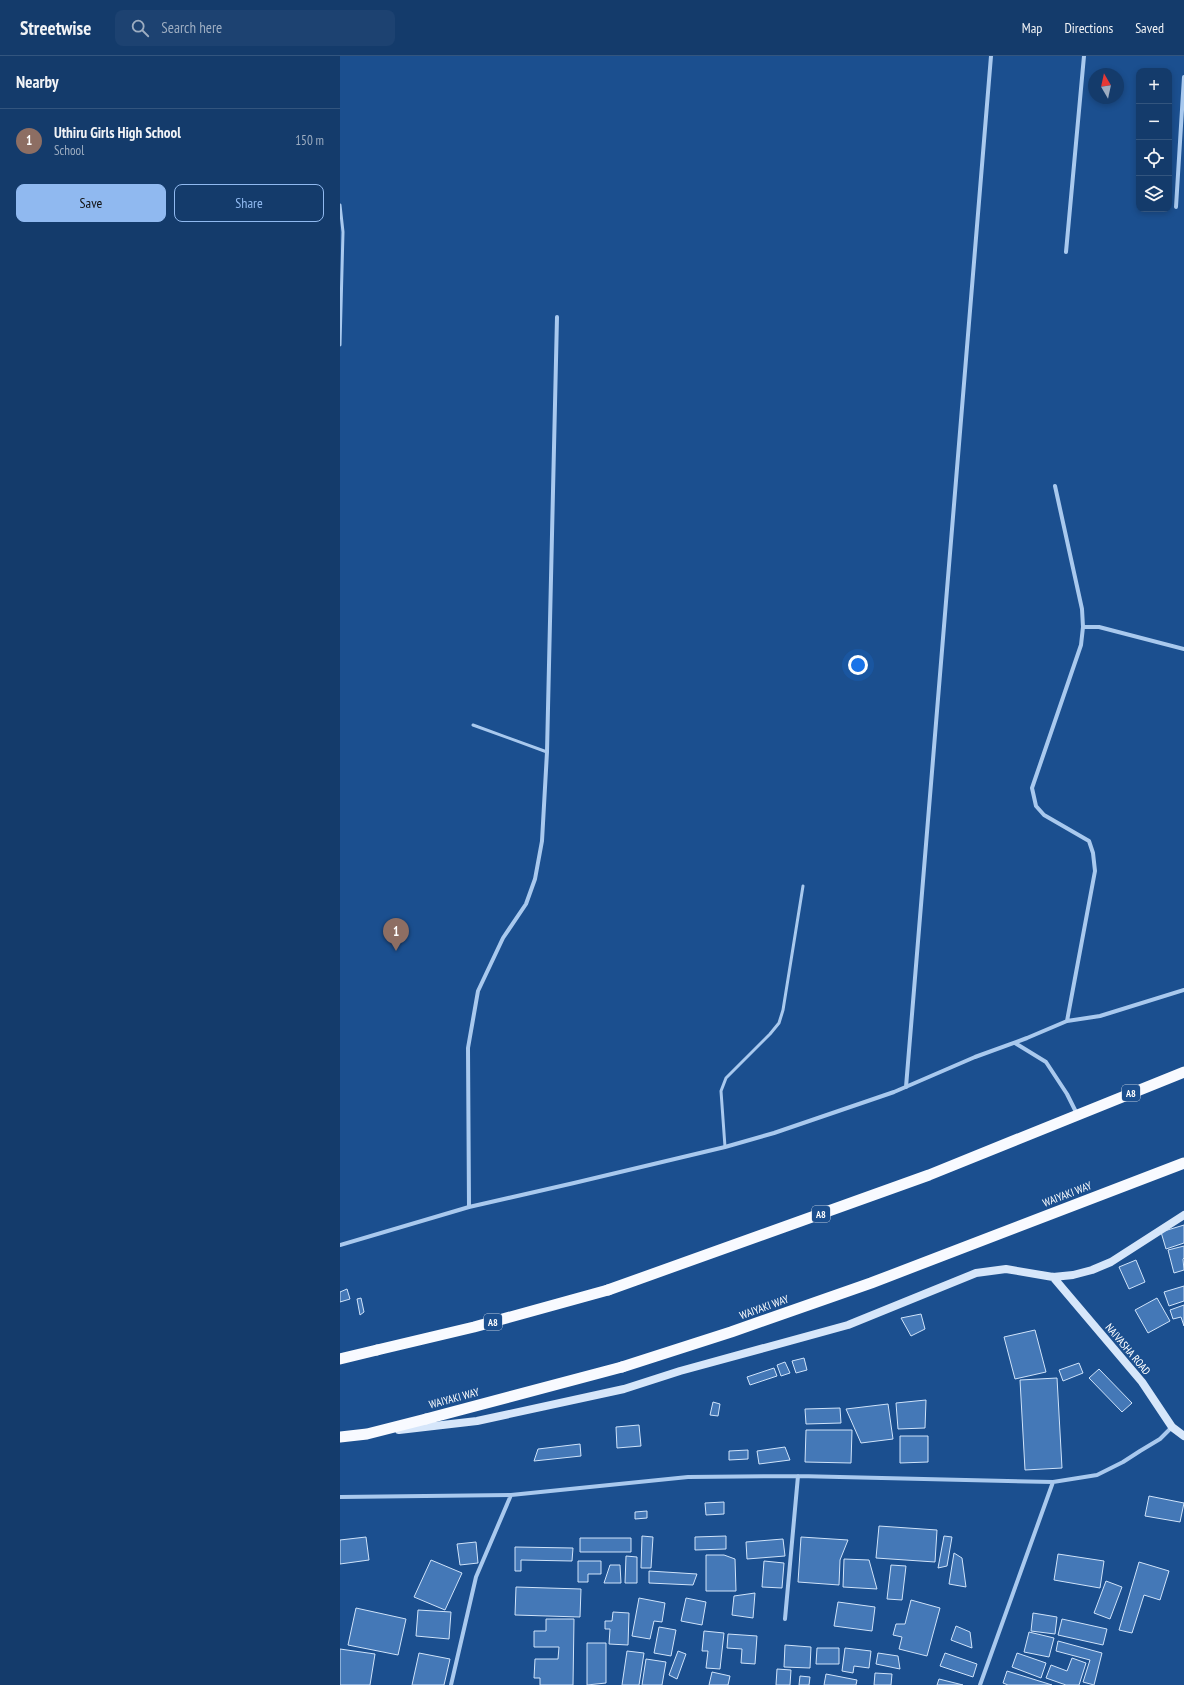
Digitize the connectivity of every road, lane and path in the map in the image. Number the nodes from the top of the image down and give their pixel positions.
1 (990, 56) edge
2 (1084, 56) edge
3 (1184, 77) edge
4 (340, 205) edge
5 (1176, 207) dead end
6 (1066, 252) dead end
7 (557, 317) dead end
8 (340, 345) edge
9 (1055, 486) dead end
10 (1083, 627) junction
11 (1184, 648) edge
12 (473, 725) dead end
13 (547, 752) junction
14 (803, 886) dead end
15 (1184, 990) edge
16 (1067, 1021) junction
17 (1015, 1043) junction
18 (1184, 1072) edge
19 (906, 1087) junction
20 (1078, 1115) junction
21 (725, 1146) junction
22 (1184, 1163) edge
23 (469, 1207) junction
24 (1184, 1215) edge
25 (340, 1245) edge
26 (1053, 1276) junction
27 (340, 1359) edge
28 (1172, 1427) junction
29 (366, 1434) junction
30 (1184, 1436) edge
31 (340, 1437) edge
32 (798, 1476) junction
33 (1053, 1482) junction
34 (511, 1495) junction
35 (340, 1497) edge
36 (785, 1619) dead end
37 (451, 1685) edge
38 (980, 1685) edge

1 - 19 street
2 - 6 street
3 - 5 street
4 - 8 lane
7 - 13 street
9 - 10 street
10 - 11 street
10 - 16 street
12 - 13 lane
13 - 23 street
14 - 21 lane
15 - 16 street
16 - 17 street
17 - 19 street
17 - 20 street
18 - 20 highway, A8
19 - 21 street
20 - 27 highway, A8, bridge
21 - 23 street
22 - 29 highway, WAIYAKI WAY, bridge
23 - 25 street
24 - 26 main road
26 - 28 main road, NAIVASHA ROAD
26 - 29 main road
28 - 30 main road, NAIVASHA ROAD
28 - 33 street
29 - 31 highway, WAIYAKI WAY
32 - 33 street
32 - 34 street
32 - 36 street
33 - 38 street
34 - 35 street
34 - 37 street

